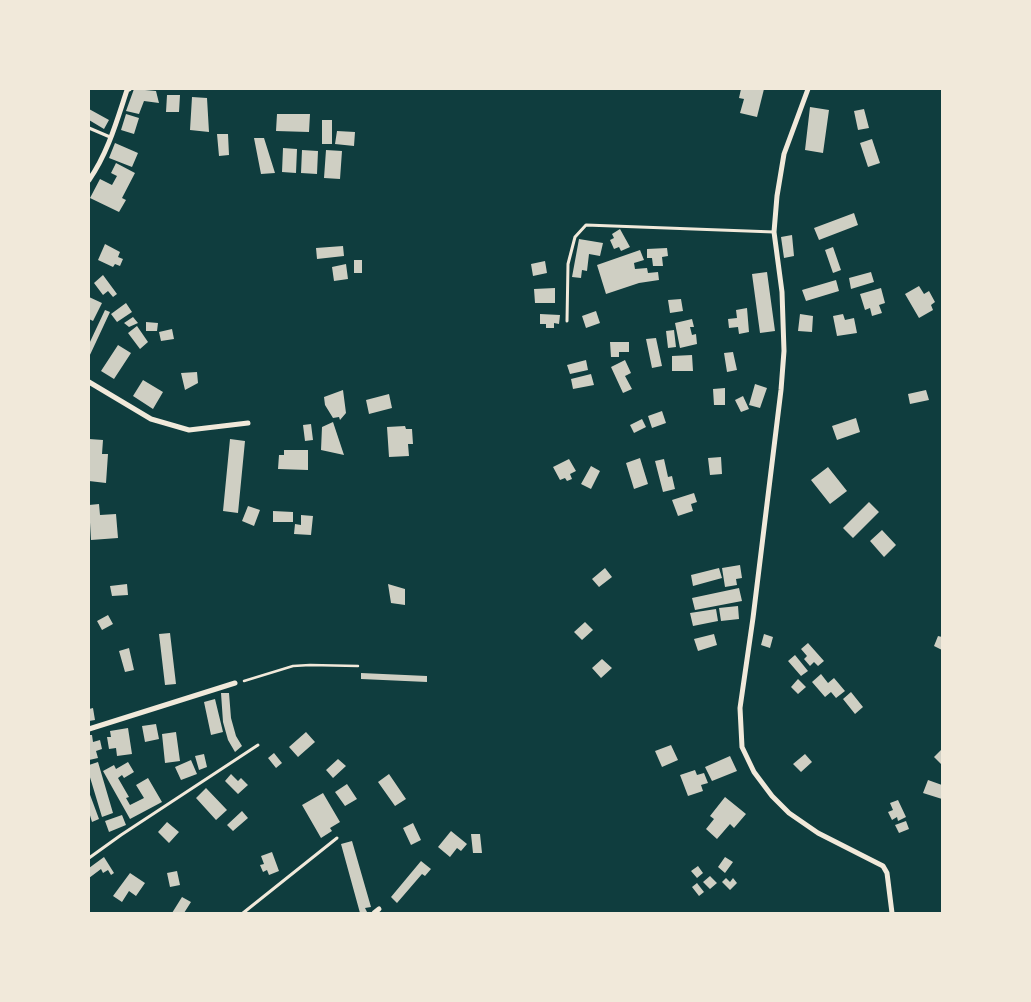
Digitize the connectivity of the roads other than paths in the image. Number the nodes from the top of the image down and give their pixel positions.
1 (129, 89) edge
2 (808, 89) edge
3 (89, 128) edge
4 (111, 138) junction
5 (89, 180) edge
6 (774, 232) junction
7 (567, 321) dead end
8 (89, 382) edge
9 (248, 423) dead end
10 (235, 683) road end
11 (89, 729) edge
12 (258, 745) dead end
13 (337, 838) dead end
14 (89, 858) edge
15 (379, 909) dead end
16 (243, 913) edge
17 (374, 913) edge
18 (892, 913) edge

1 - 4 street
2 - 6 street
3 - 4 lane
4 - 5 street
6 - 7 lane
6 - 18 street
8 - 9 street
10 - 11 street
12 - 14 lane
13 - 16 lane
15 - 17 street

